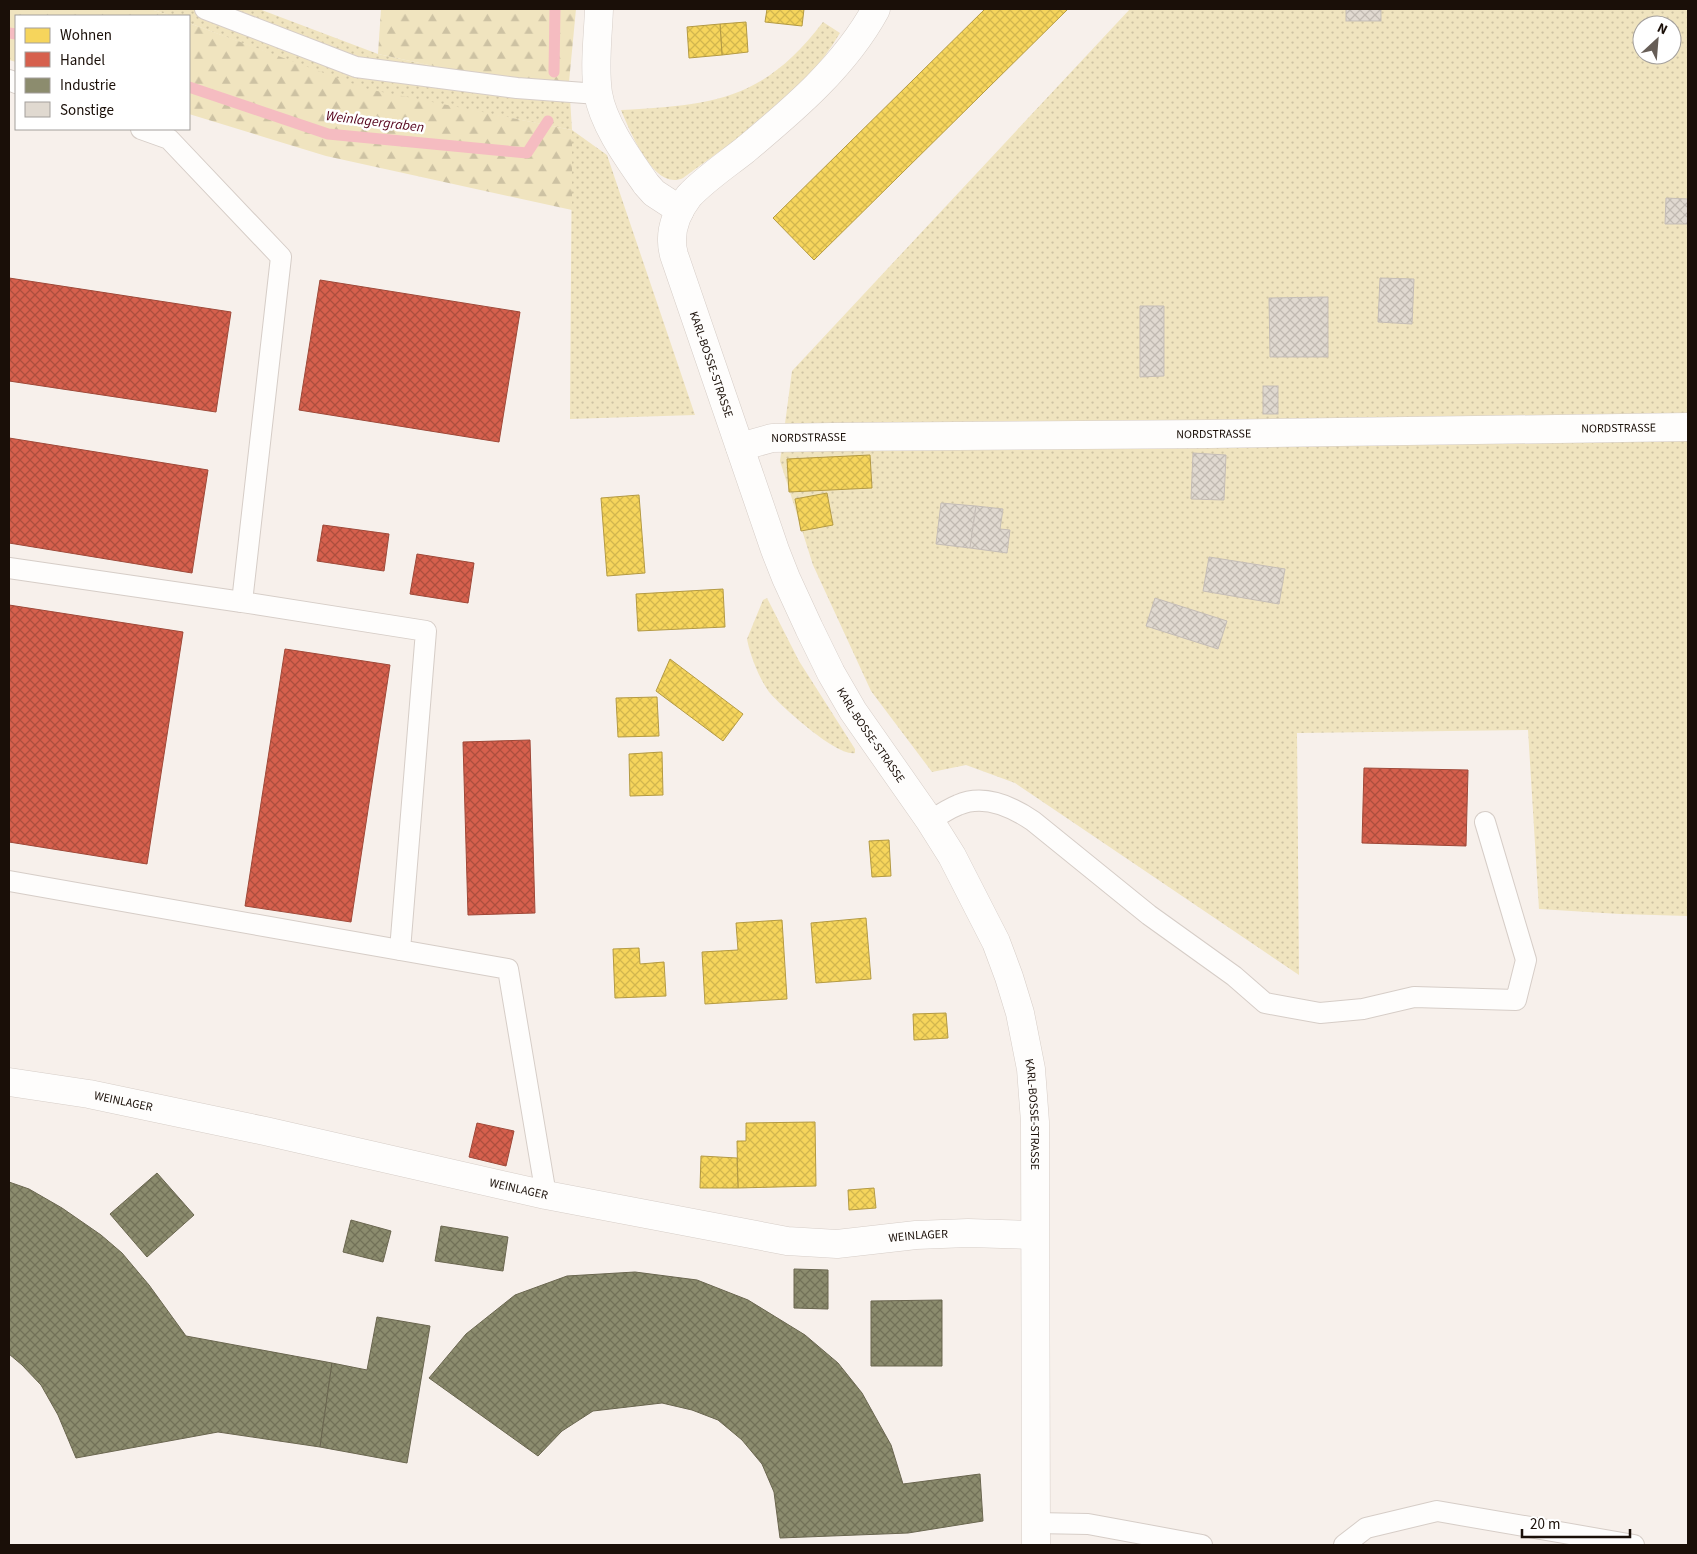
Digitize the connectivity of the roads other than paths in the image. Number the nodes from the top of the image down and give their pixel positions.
1 (205, 9) edge
2 (599, 9) edge
3 (876, 9) edge
4 (598, 94) junction
5 (144, 130) edge
6 (680, 210) junction
7 (1688, 427) edge
8 (740, 446) junction
9 (9, 568) edge
10 (242, 602) junction
11 (930, 821) junction
12 (1485, 822) dead end
13 (9, 881) edge
14 (400, 950) junction
15 (9, 1082) edge
16 (546, 1195) junction
17 (1034, 1235) junction
18 (1036, 1534) edge
19 (1202, 1545) edge
20 (1344, 1545) edge
21 (1634, 1545) edge

1 - 4 lane
2 - 4 street
3 - 6 street, KARL-BOSSE-STRASSE
4 - 6 street
5 - 10 lane
6 - 8 street, KARL-BOSSE-STRASSE
7 - 8 street, NORDSTRASSE
8 - 11 street, KARL-BOSSE-STRASSE
9 - 10 lane
10 - 14 lane
11 - 12 lane
11 - 17 street, KARL-BOSSE-STRASSE
13 - 14 lane
14 - 16 lane
15 - 16 street, WEINLAGER
16 - 17 street, WEINLAGER
17 - 18 street, KARL-BOSSE-STRASSE
18 - 19 lane
20 - 21 lane

